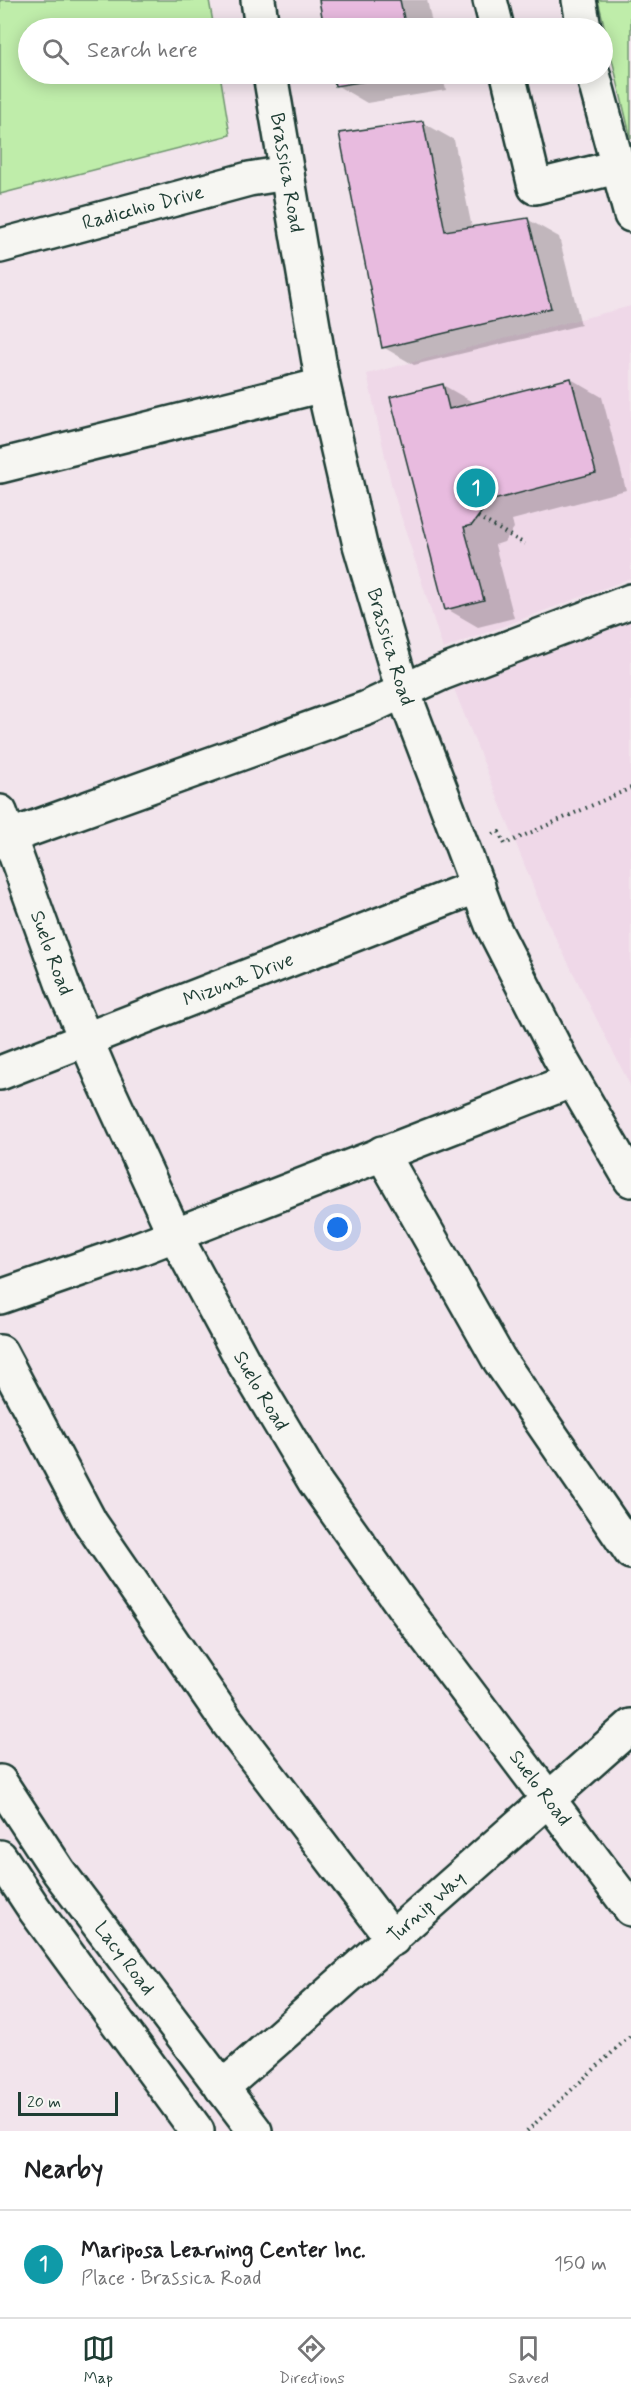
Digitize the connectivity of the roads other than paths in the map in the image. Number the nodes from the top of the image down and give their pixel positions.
1 (258, 0) edge
2 (490, 0) edge
3 (579, 0) edge
4 (261, 18) edge
5 (494, 18) edge
6 (582, 18) edge
7 (272, 84) edge
8 (510, 84) edge
9 (596, 84) edge
10 (617, 167) junction
11 (287, 173) junction
12 (631, 215) edge
13 (0, 246) edge
14 (323, 385) junction
15 (0, 466) edge
16 (631, 601) edge
17 (403, 691) junction
18 (3, 829) edge
19 (478, 886) junction
20 (86, 1040) junction
21 (0, 1073) edge
22 (573, 1080) junction
23 (382, 1153) junction
24 (631, 1180) edge
25 (175, 1235) junction
26 (0, 1297) edge
27 (0, 1352) edge
28 (631, 1552) edge
29 (631, 1726) edge
30 (0, 1782) edge
31 (548, 1799) junction
32 (0, 1857) edge
33 (631, 1909) edge
34 (393, 1939) junction
35 (222, 2088) junction
36 (185, 2126) edge
37 (255, 2131) edge

1 - 4 street
2 - 5 street
3 - 6 street
7 - 11 street, Brassica Road
8 - 10 street
9 - 10 street
10 - 12 street
11 - 13 street, Radicchio Drive
11 - 14 street, Brassica Road
14 - 15 street
14 - 17 street, Brassica Road
16 - 17 street
17 - 18 street
17 - 19 street, Brassica Road
18 - 20 street, Suelo Road
19 - 20 street, Mizuna Drive
19 - 22 street, Brassica Road
20 - 21 street, Mizuna Drive
20 - 25 street, Suelo Road
22 - 23 street
22 - 24 street, Brassica Road
23 - 25 street
23 - 28 street
25 - 26 street
25 - 31 street, Suelo Road
27 - 34 street
29 - 31 street, Turnip Way
30 - 35 street, Lacy Road
31 - 33 street, Suelo Road
31 - 34 street, Turnip Way
32 - 36 street
34 - 35 street, Turnip Way
35 - 37 street, Lacy Road

